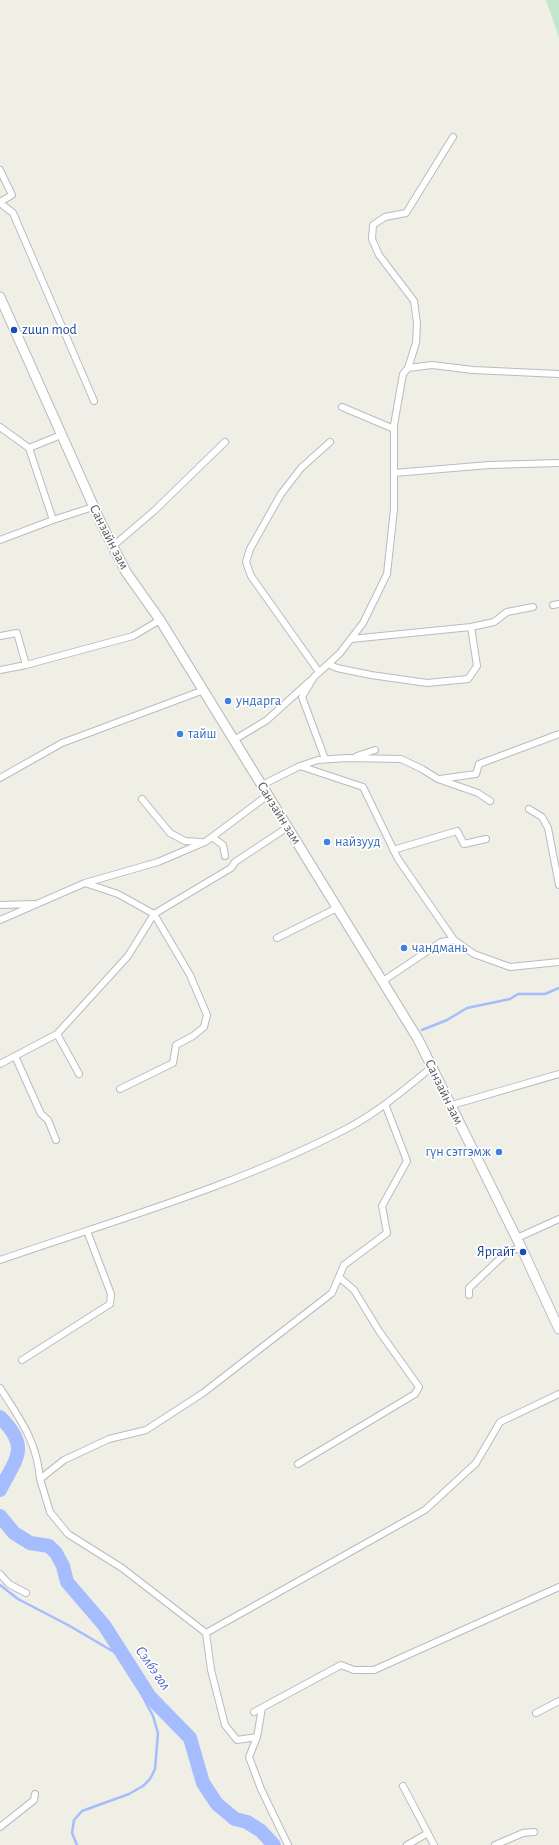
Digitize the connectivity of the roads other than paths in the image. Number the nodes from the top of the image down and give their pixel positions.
1 (453, 137) dead end
2 (0, 170) edge
3 (0, 203) edge
4 (0, 297) edge
5 (408, 368) junction
6 (559, 374) edge
7 (94, 401) dead end
8 (342, 407) dead end
9 (0, 427) edge
10 (394, 429) junction
11 (61, 435) junction
12 (225, 442) dead end
13 (330, 442) dead end
14 (29, 448) junction
15 (559, 463) edge
16 (394, 473) junction
17 (93, 507) junction
18 (53, 520) junction
19 (0, 540) edge
20 (113, 546) junction
21 (533, 607) dead end
22 (160, 620) junction
23 (471, 627) junction
24 (0, 636) edge
25 (351, 639) junction
26 (328, 664) junction
27 (26, 665) junction
28 (0, 670) edge
29 (319, 672) junction
30 (313, 678) junction
31 (204, 690) junction
32 (559, 734) edge
33 (234, 740) junction
34 (375, 750) dead end
35 (347, 758) junction
36 (325, 759) junction
37 (300, 766) junction
38 (0, 778) edge
39 (438, 779) junction
40 (262, 785) junction
41 (268, 795) junction
42 (142, 799) dead end
43 (490, 800) dead end
44 (529, 809) dead end
45 (288, 827) junction
46 (212, 837) junction
47 (486, 839) dead end
48 (205, 842) junction
49 (393, 850) junction
50 (225, 856) dead end
51 (85, 883) junction
52 (559, 885) edge
53 (36, 904) junction
54 (0, 905) edge
55 (337, 908) junction
56 (154, 914) junction
57 (0, 920) edge
58 (277, 938) dead end
59 (454, 940) junction
60 (559, 962) edge
61 (382, 981) junction
62 (57, 1034) junction
63 (15, 1056) junction
64 (0, 1064) edge
65 (432, 1068) junction
66 (79, 1074) dead end
67 (559, 1074) edge
68 (120, 1089) dead end
69 (385, 1104) junction
70 (452, 1105) junction
71 (56, 1140) dead end
72 (559, 1219) edge
73 (87, 1230) junction
74 (519, 1243) junction
75 (0, 1260) edge
76 (339, 1277) junction
77 (469, 1295) dead end
78 (559, 1329) edge
79 (22, 1360) dead end
80 (0, 1388) edge
81 (559, 1394) edge
82 (298, 1464) dead end
83 (40, 1479) junction
84 (0, 1574) edge
85 (559, 1587) edge
86 (26, 1593) dead end
87 (206, 1633) junction
88 (559, 1701) edge
89 (262, 1708) junction
90 (254, 1712) dead end
91 (536, 1713) dead end
92 (258, 1737) junction
93 (403, 1786) dead end
94 (35, 1794) dead end
95 (0, 1827) edge
96 (534, 1832) dead end
97 (428, 1833) junction
98 (288, 1845) edge
99 (407, 1845) edge
100 (434, 1845) edge
101 (495, 1845) edge

1 - 5 street
2 - 3 street
3 - 7 street
4 - 11 main road, Санзайн зам
5 - 6 street
5 - 10 street
8 - 10 street
9 - 14 street
10 - 16 street
11 - 14 street
11 - 17 main road, Санзайн зам
12 - 20 street
13 - 29 street
14 - 18 street
15 - 16 street
16 - 25 street
17 - 18 street
17 - 20 main road, Санзайн зам
18 - 19 street
20 - 22 main road, Санзайн зам
21 - 23 street
22 - 27 street
22 - 31 main road, Санзайн зам
23 - 25 street
23 - 26 street
24 - 27 street
25 - 26 street
26 - 29 street
27 - 28 street
29 - 30 street
30 - 33 street
30 - 36 street
31 - 33 main road, Санзайн зам
31 - 38 street
32 - 39 street
33 - 40 main road, Санзайн зам
34 - 35 street
35 - 36 street
35 - 39 street
36 - 37 street
37 - 40 street
37 - 49 street
39 - 43 street
40 - 41 main road, Санзайн зам
41 - 45 main road, Санзайн зам
41 - 46 street
42 - 48 street
44 - 52 street
45 - 55 main road, Санзайн зам
45 - 56 street
46 - 48 street
46 - 50 street
47 - 49 street
48 - 51 street
49 - 59 street
51 - 53 street
51 - 56 street
53 - 54 street
53 - 57 street
55 - 58 street
55 - 61 main road, Санзайн зам
56 - 62 street
56 - 68 street
59 - 60 street
59 - 61 street
61 - 65 main road, Санзайн зам
62 - 63 street
62 - 66 street
63 - 64 street
63 - 71 street
65 - 69 street
65 - 70 main road, Санзайн зам
67 - 70 street
69 - 73 street
69 - 76 street
70 - 74 main road, Санзайн зам
72 - 74 street
73 - 75 street
73 - 79 street
74 - 77 street
74 - 78 main road, Санзайн зам
76 - 82 street
76 - 83 street
80 - 83 street
81 - 87 street
83 - 87 street
84 - 86 street
85 - 89 street
87 - 92 street
88 - 91 street
89 - 90 street
89 - 92 street
92 - 98 street
93 - 97 street
94 - 95 street
96 - 101 street
97 - 99 street
97 - 100 street

